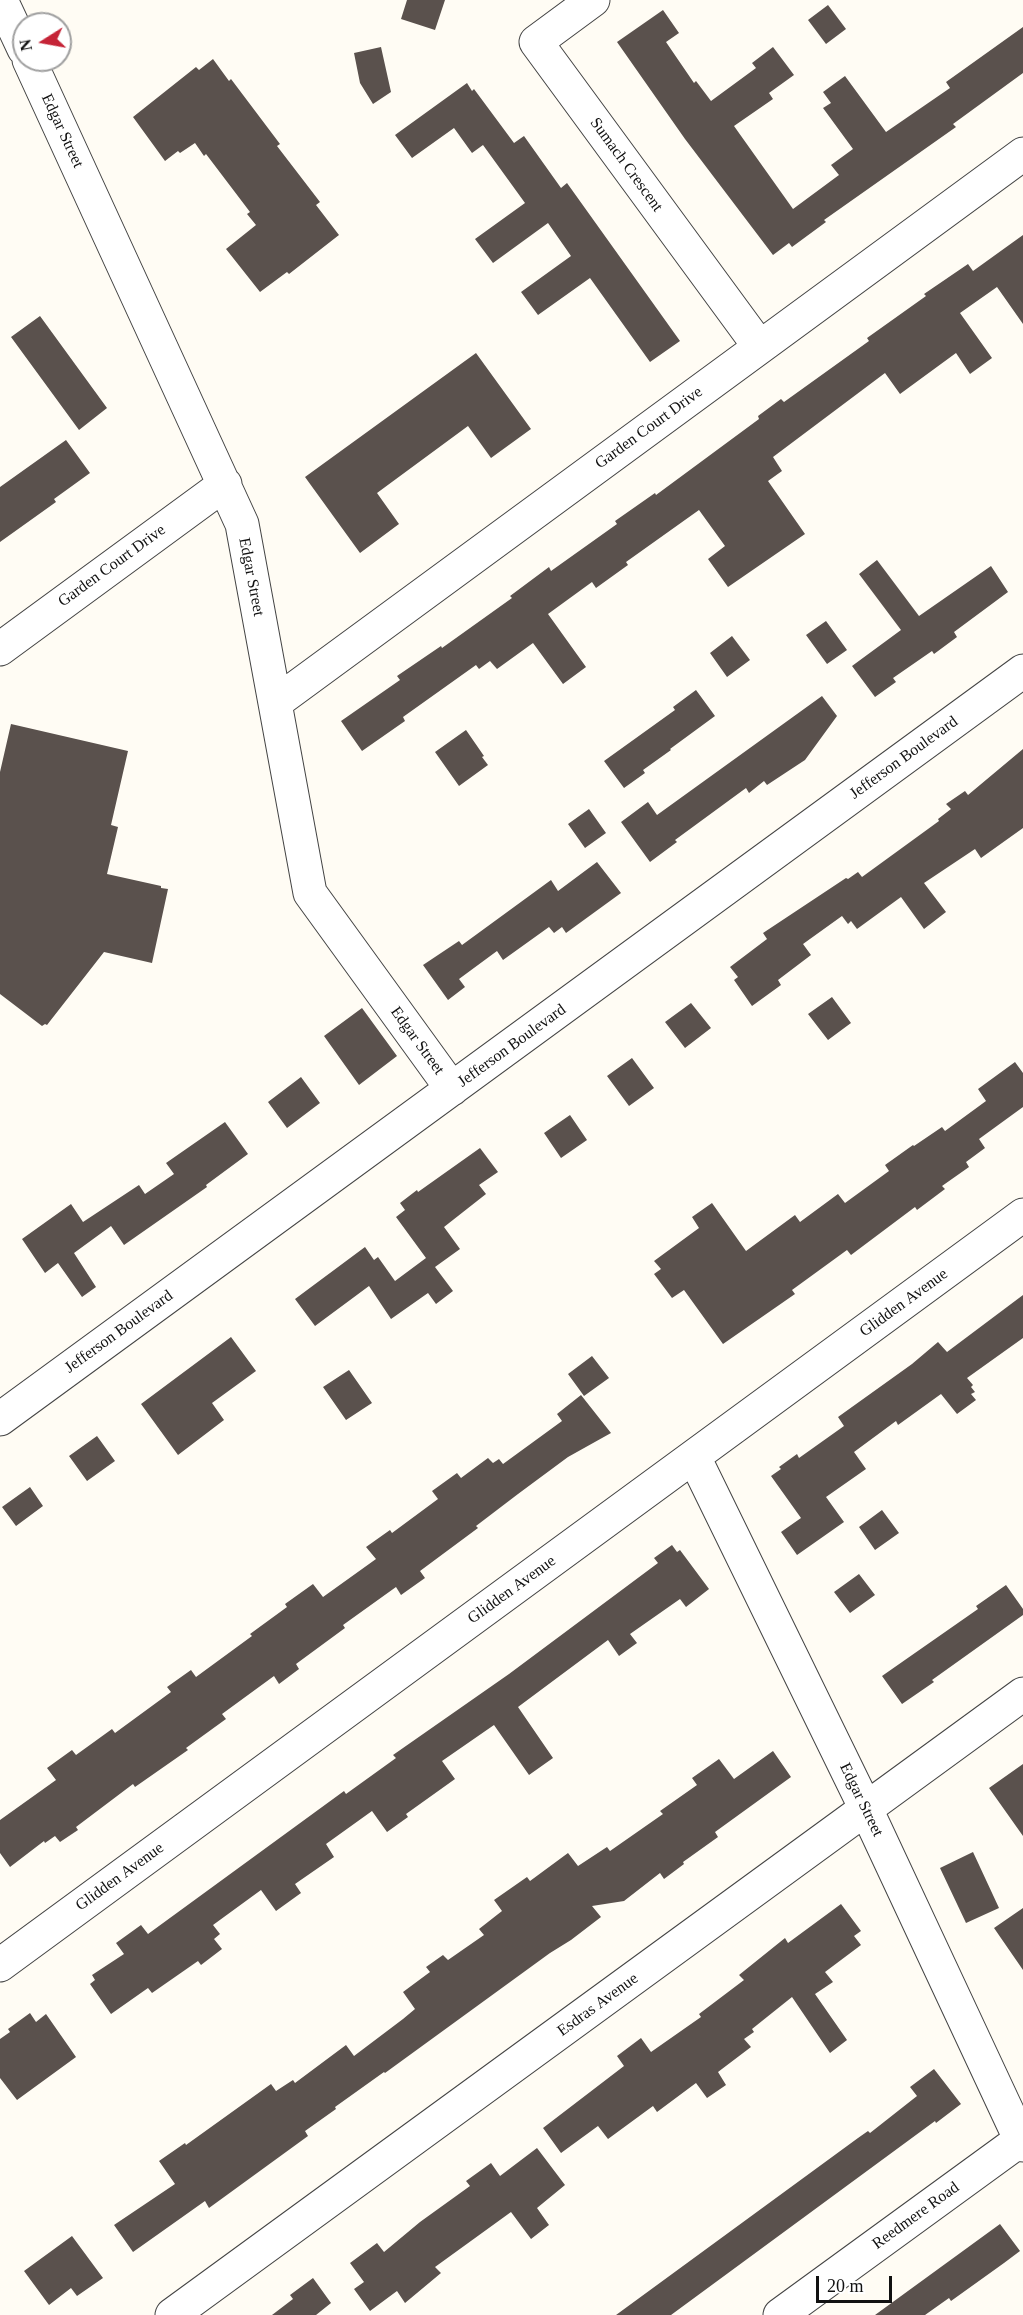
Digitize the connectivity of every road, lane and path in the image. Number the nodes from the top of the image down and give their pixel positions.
1 (1, 0) edge
2 (593, 0) edge
3 (12, 23) edge
4 (35, 72) edge
5 (1023, 154) edge
6 (759, 346) junction
7 (225, 484) junction
8 (0, 649) edge
9 (1023, 671) edge
10 (275, 703) junction
11 (452, 1089) junction
12 (1023, 1215) edge
13 (0, 1419) edge
14 (694, 1457) junction
15 (1023, 1694) edge
16 (866, 1809) junction
17 (0, 1965) edge
18 (1022, 2141) edge
19 (172, 2315) edge
20 (780, 2315) edge

1 - 3 street
2 - 6 street, Sumach Crescent
4 - 7 street, Edgar Street
5 - 6 street, Garden Court Drive
6 - 10 street, Garden Court Drive
7 - 8 street, Garden Court Drive
7 - 10 street, Edgar Street
9 - 11 street, Jefferson Boulevard
10 - 11 street, Edgar Street
11 - 13 street, Jefferson Boulevard
12 - 14 street, Glidden Avenue
14 - 16 street, Edgar Street
14 - 17 street, Glidden Avenue
15 - 16 street, Esdras Avenue
16 - 18 street, Edgar Street
16 - 19 street, Esdras Avenue
18 - 20 street, Reedmere Road

